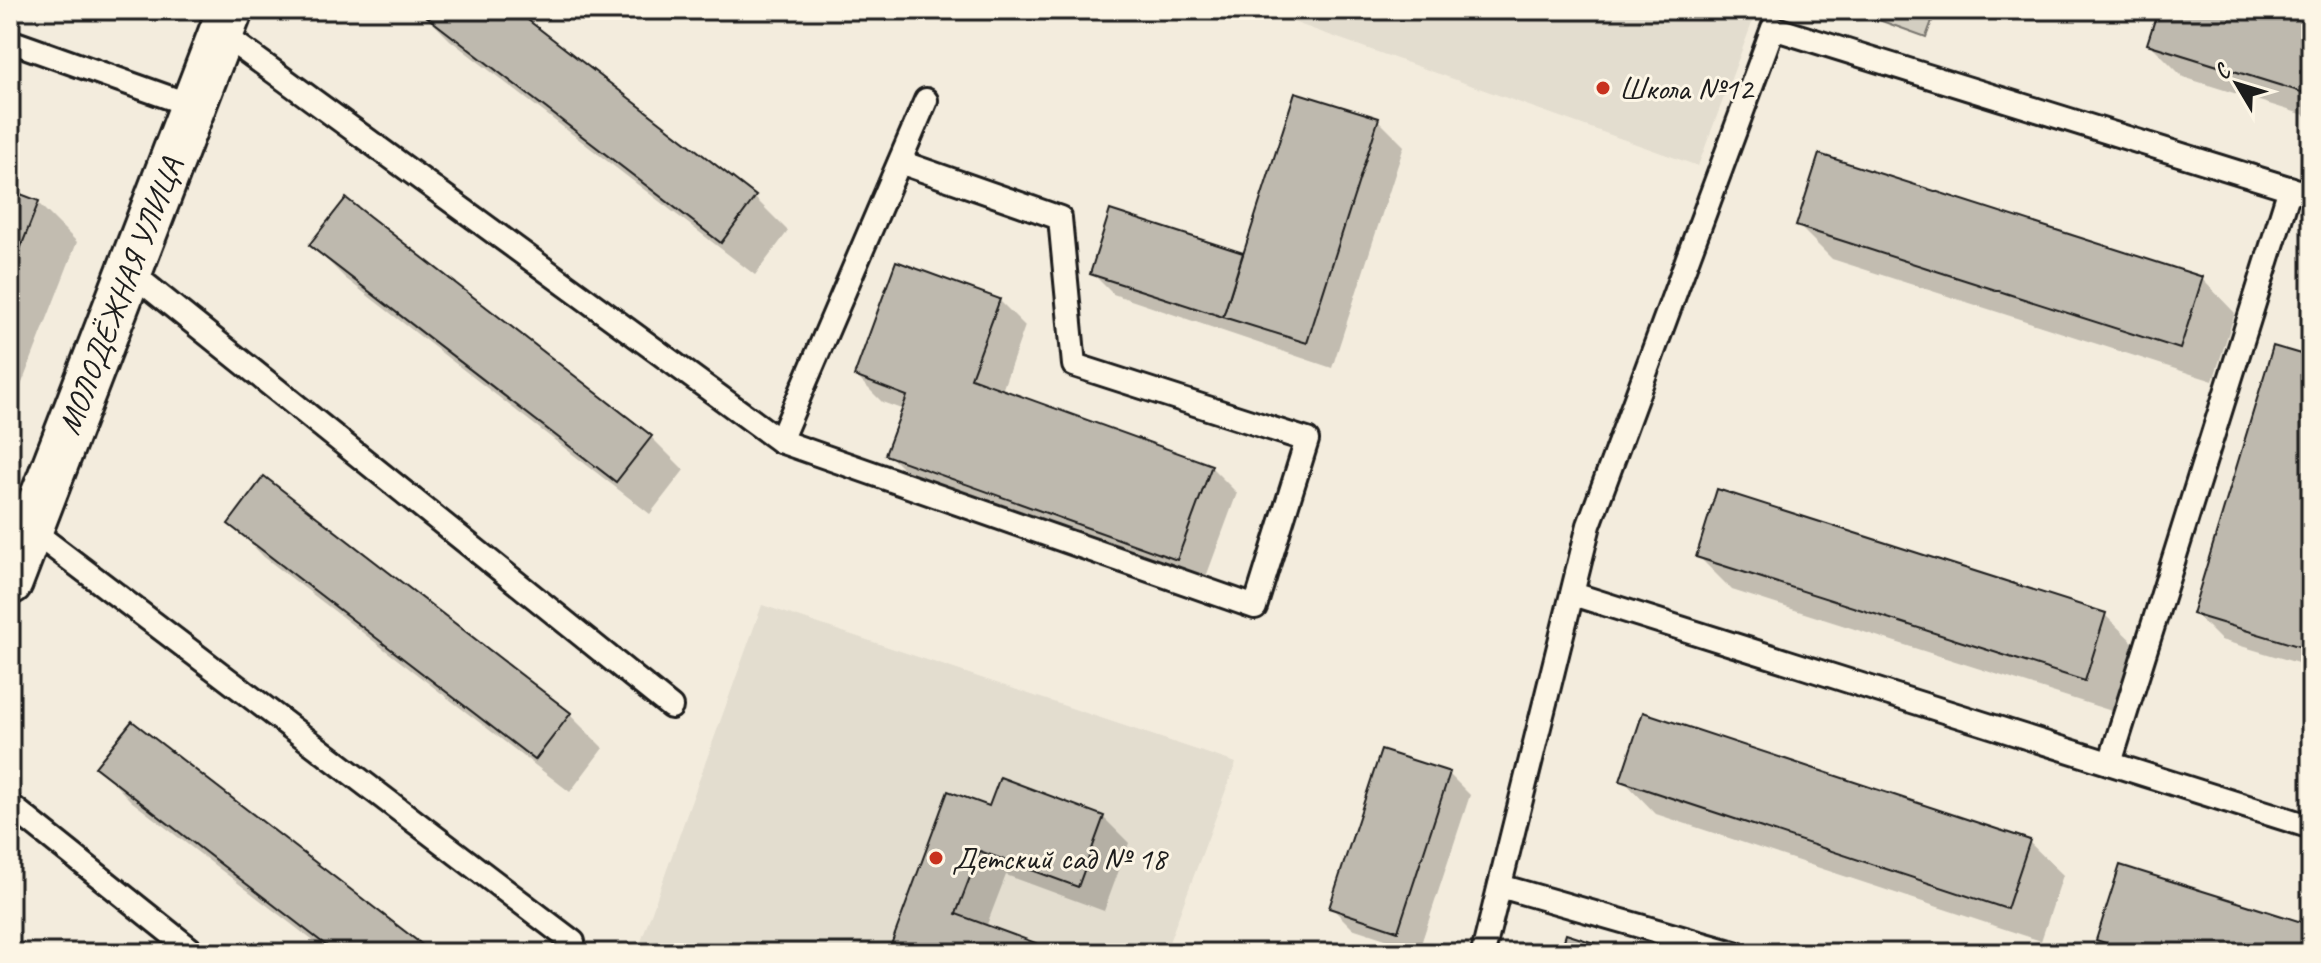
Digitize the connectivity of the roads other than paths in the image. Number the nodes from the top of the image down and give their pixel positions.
1 (226, 22) edge
2 (10, 41) edge
3 (926, 100) dead end
4 (193, 106) junction
5 (900, 162) junction
6 (2300, 191) edge
7 (129, 271) junction
8 (780, 441) junction
9 (30, 529) junction
10 (10, 582) edge
11 (1573, 594) junction
12 (671, 707) dead end
13 (2110, 763) junction
14 (10, 805) edge
15 (2311, 827) edge
16 (1500, 886) junction
17 (573, 942) dead end
18 (195, 953) edge
19 (1483, 953) edge
20 (1734, 953) edge

1 - 4 street, МОЛОДЁЖНАЯ УЛИЦА
1 - 8 lane
2 - 4 lane
3 - 5 lane
4 - 7 street, МОЛОДЁЖНАЯ УЛИЦА
5 - 8 lane
5 - 8 lane
6 - 11 lane
6 - 13 lane
7 - 9 street, МОЛОДЁЖНАЯ УЛИЦА
7 - 12 lane
9 - 10 street, МОЛОДЁЖНАЯ УЛИЦА
9 - 17 lane
11 - 13 lane
11 - 16 lane
13 - 15 lane
14 - 18 lane
16 - 19 lane
16 - 20 lane

